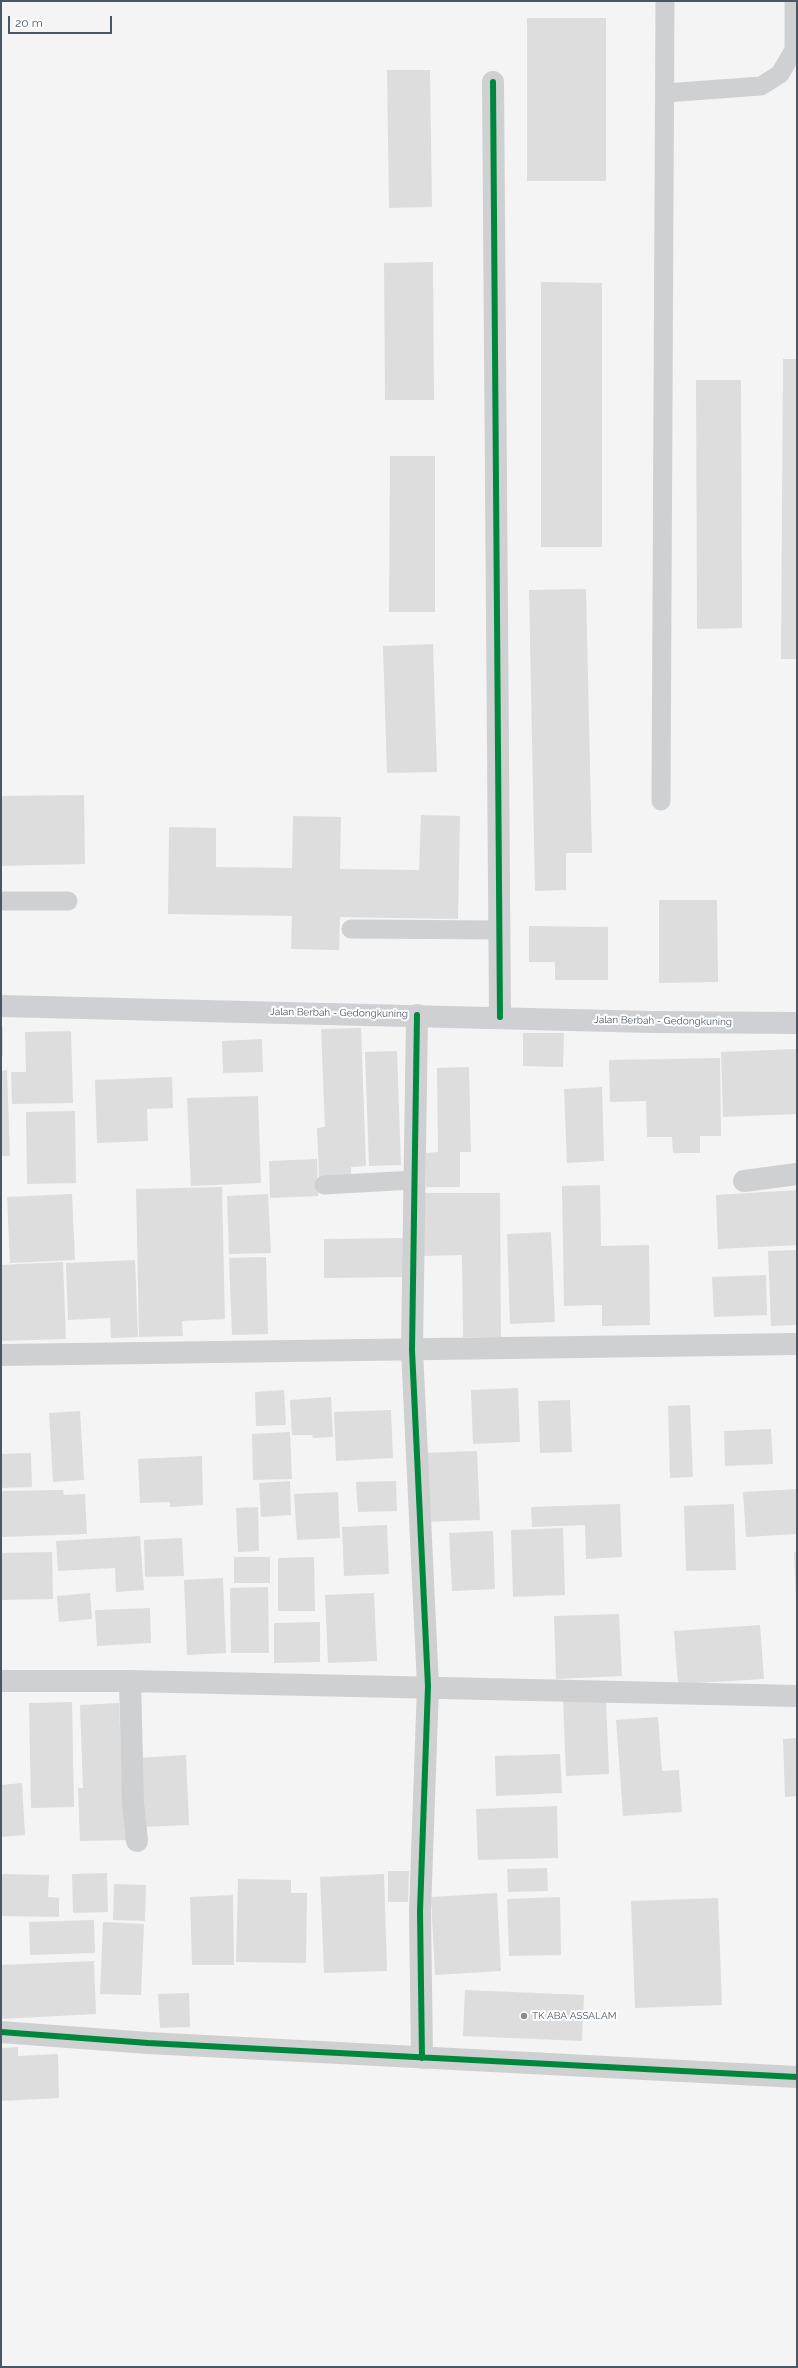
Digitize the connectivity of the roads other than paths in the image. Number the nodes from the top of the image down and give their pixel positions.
1 (665, 1) edge
2 (794, 1) edge
3 (493, 82) dead end
4 (665, 93) junction
5 (661, 801) dead end
6 (1, 900) edge
7 (68, 902) dead end
8 (351, 929) dead end
9 (500, 930) junction
10 (1, 1006) edge
11 (417, 1015) junction
12 (500, 1017) junction
13 (797, 1023) edge
14 (797, 1174) edge
15 (413, 1180) junction
16 (744, 1181) dead end
17 (324, 1185) dead end
18 (797, 1344) edge
19 (412, 1350) junction
20 (1, 1355) edge
21 (1, 1681) edge
22 (130, 1681) junction
23 (428, 1686) junction
24 (797, 1696) edge
25 (137, 1842) dead end
26 (1, 2032) edge
27 (422, 2058) junction
28 (797, 2076) edge

1 - 4 lane
2 - 4 lane
3 - 9 street
4 - 5 lane
6 - 7 lane
8 - 9 lane
9 - 12 street
10 - 11 main road, Jalan Berbah - Gedongkuning
11 - 12 main road, Jalan Berbah - Gedongkuning
11 - 15 street
12 - 13 main road, Jalan Berbah - Gedongkuning
14 - 16 street
15 - 17 lane
15 - 19 street
18 - 19 street
19 - 20 street
19 - 23 street
21 - 22 street
22 - 23 street
22 - 25 street
23 - 24 street
23 - 27 street
26 - 27 street
27 - 28 street

